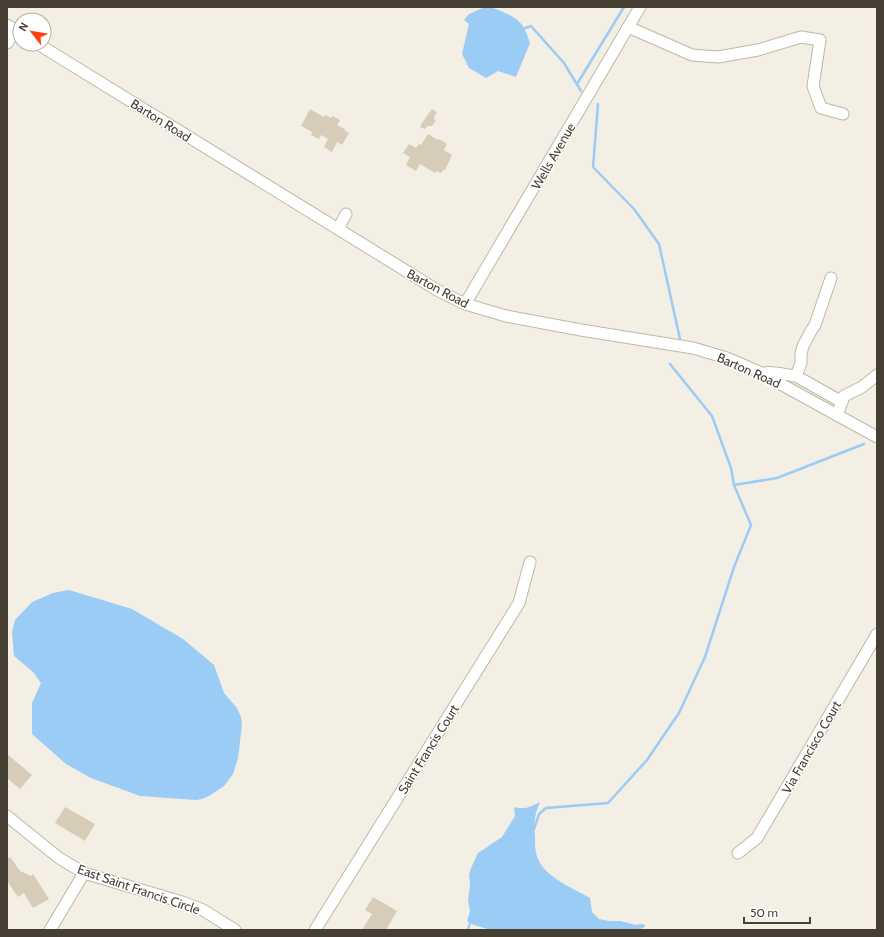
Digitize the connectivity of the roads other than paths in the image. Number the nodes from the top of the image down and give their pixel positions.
1 (640, 7) edge
2 (628, 27) junction
3 (12, 33) edge
4 (7, 43) edge
5 (51, 52) edge
6 (843, 114) dead end
7 (346, 214) dead end
8 (338, 229) junction
9 (831, 278) dead end
10 (465, 304) junction
11 (762, 374) junction
12 (877, 375) edge
13 (796, 376) junction
14 (842, 402) junction
15 (837, 415) junction
16 (877, 437) edge
17 (530, 562) dead end
18 (877, 634) edge
19 (7, 816) edge
20 (738, 853) dead end
21 (84, 873) junction
22 (50, 930) edge
23 (235, 930) edge
24 (315, 930) edge

1 - 2 street, Wells Avenue
2 - 6 street
2 - 10 street, Wells Avenue
3 - 4 street
5 - 8 street, Barton Road
7 - 8 street
8 - 10 street, Barton Road
9 - 13 street
10 - 11 street, Barton Road
11 - 13 street
11 - 15 street, Barton Road
12 - 14 street
13 - 14 street
14 - 15 street
15 - 16 street, Barton Road
17 - 24 street, Saint Francis Court
18 - 20 street, Via Francisco Court
19 - 21 street, East Saint Francis Circle
21 - 22 street
21 - 23 street, East Saint Francis Circle

